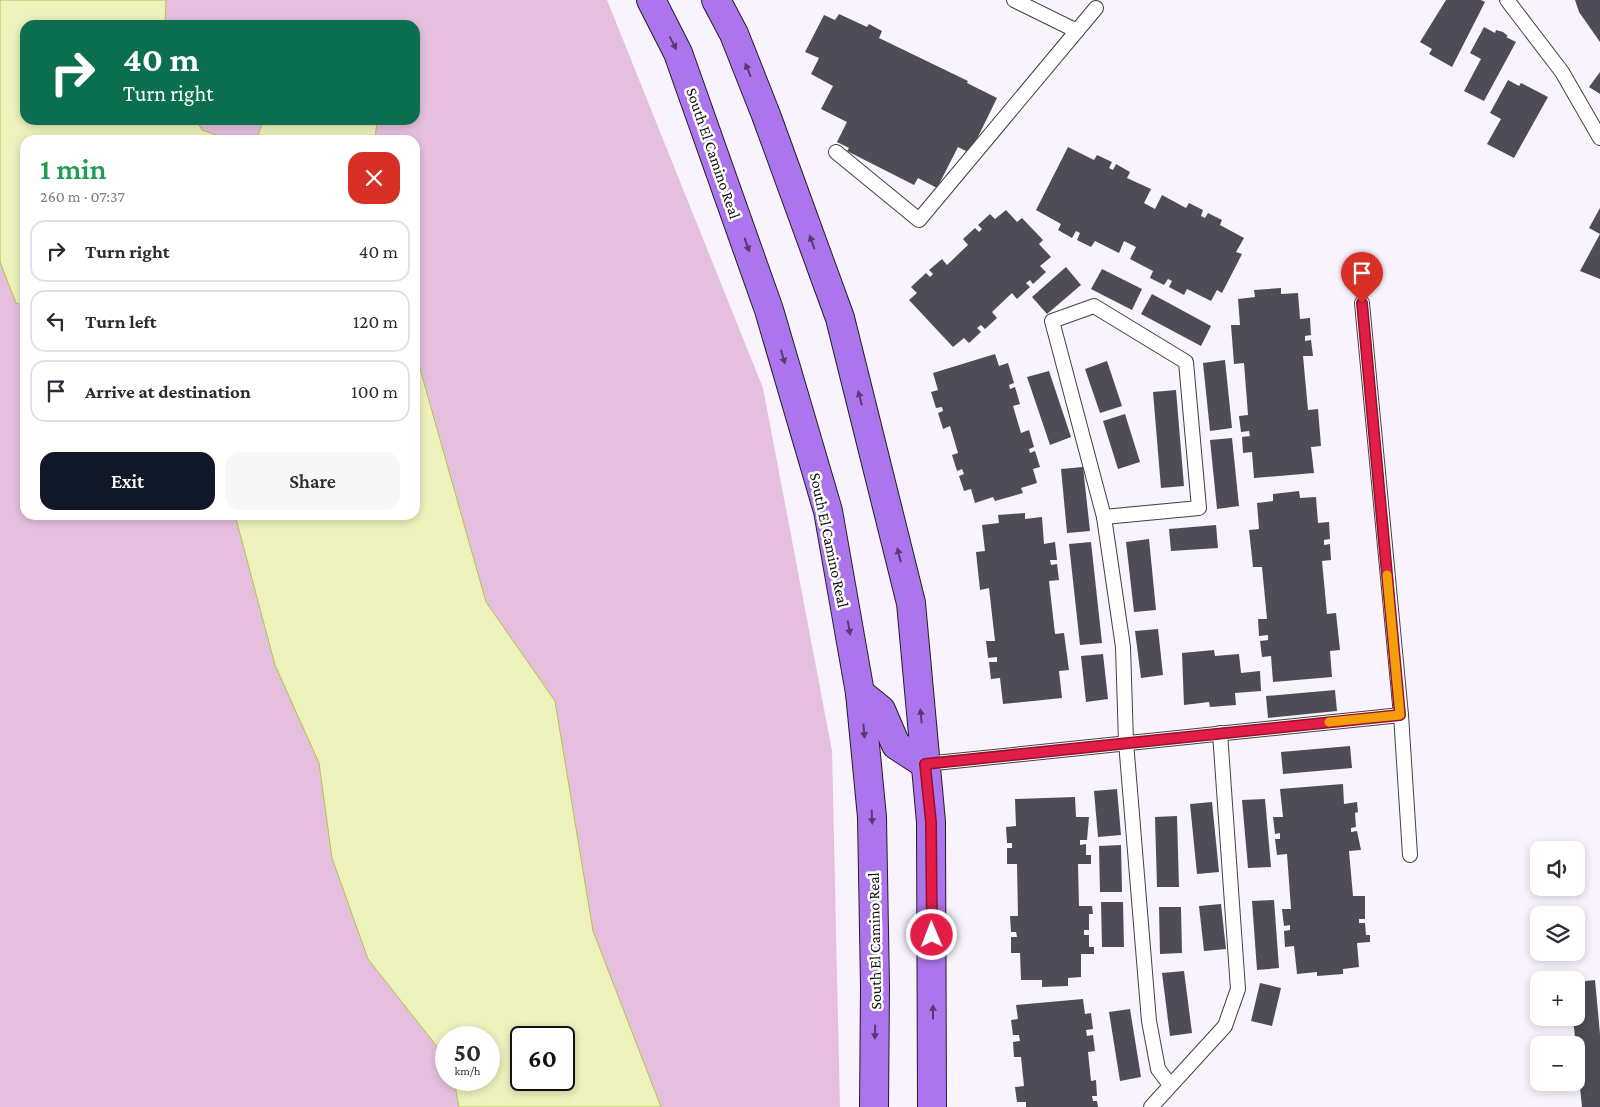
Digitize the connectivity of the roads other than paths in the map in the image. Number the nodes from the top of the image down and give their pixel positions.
1 (651, 0) edge
2 (1014, 0) edge
3 (1507, 0) edge
4 (719, 1) edge
5 (1096, 8) dead end
6 (1077, 31) junction
7 (1600, 138) edge
8 (836, 152) dead end
9 (1362, 303) dead end
10 (1104, 517) junction
11 (860, 693) junction
12 (1400, 715) junction
13 (1220, 733) junction
14 (1126, 742) junction
15 (925, 764) junction
16 (1410, 855) dead end
17 (1170, 1085) junction
18 (874, 1107) edge
19 (932, 1107) edge
20 (1151, 1107) edge

1 -> 11 main road, South El Camino Real
2 - 6 lane
3 - 7 lane
15 -> 4 main road
5 - 6 lane
6 - 8 lane
9 - 12 lane
10 - 10 lane
10 - 14 lane
11 - 15 main road
11 -> 18 main road, South El Camino Real
12 - 13 lane
12 - 16 lane
13 - 14 lane
13 - 17 lane
14 - 15 lane
14 - 17 lane
19 -> 15 main road
17 - 20 lane

